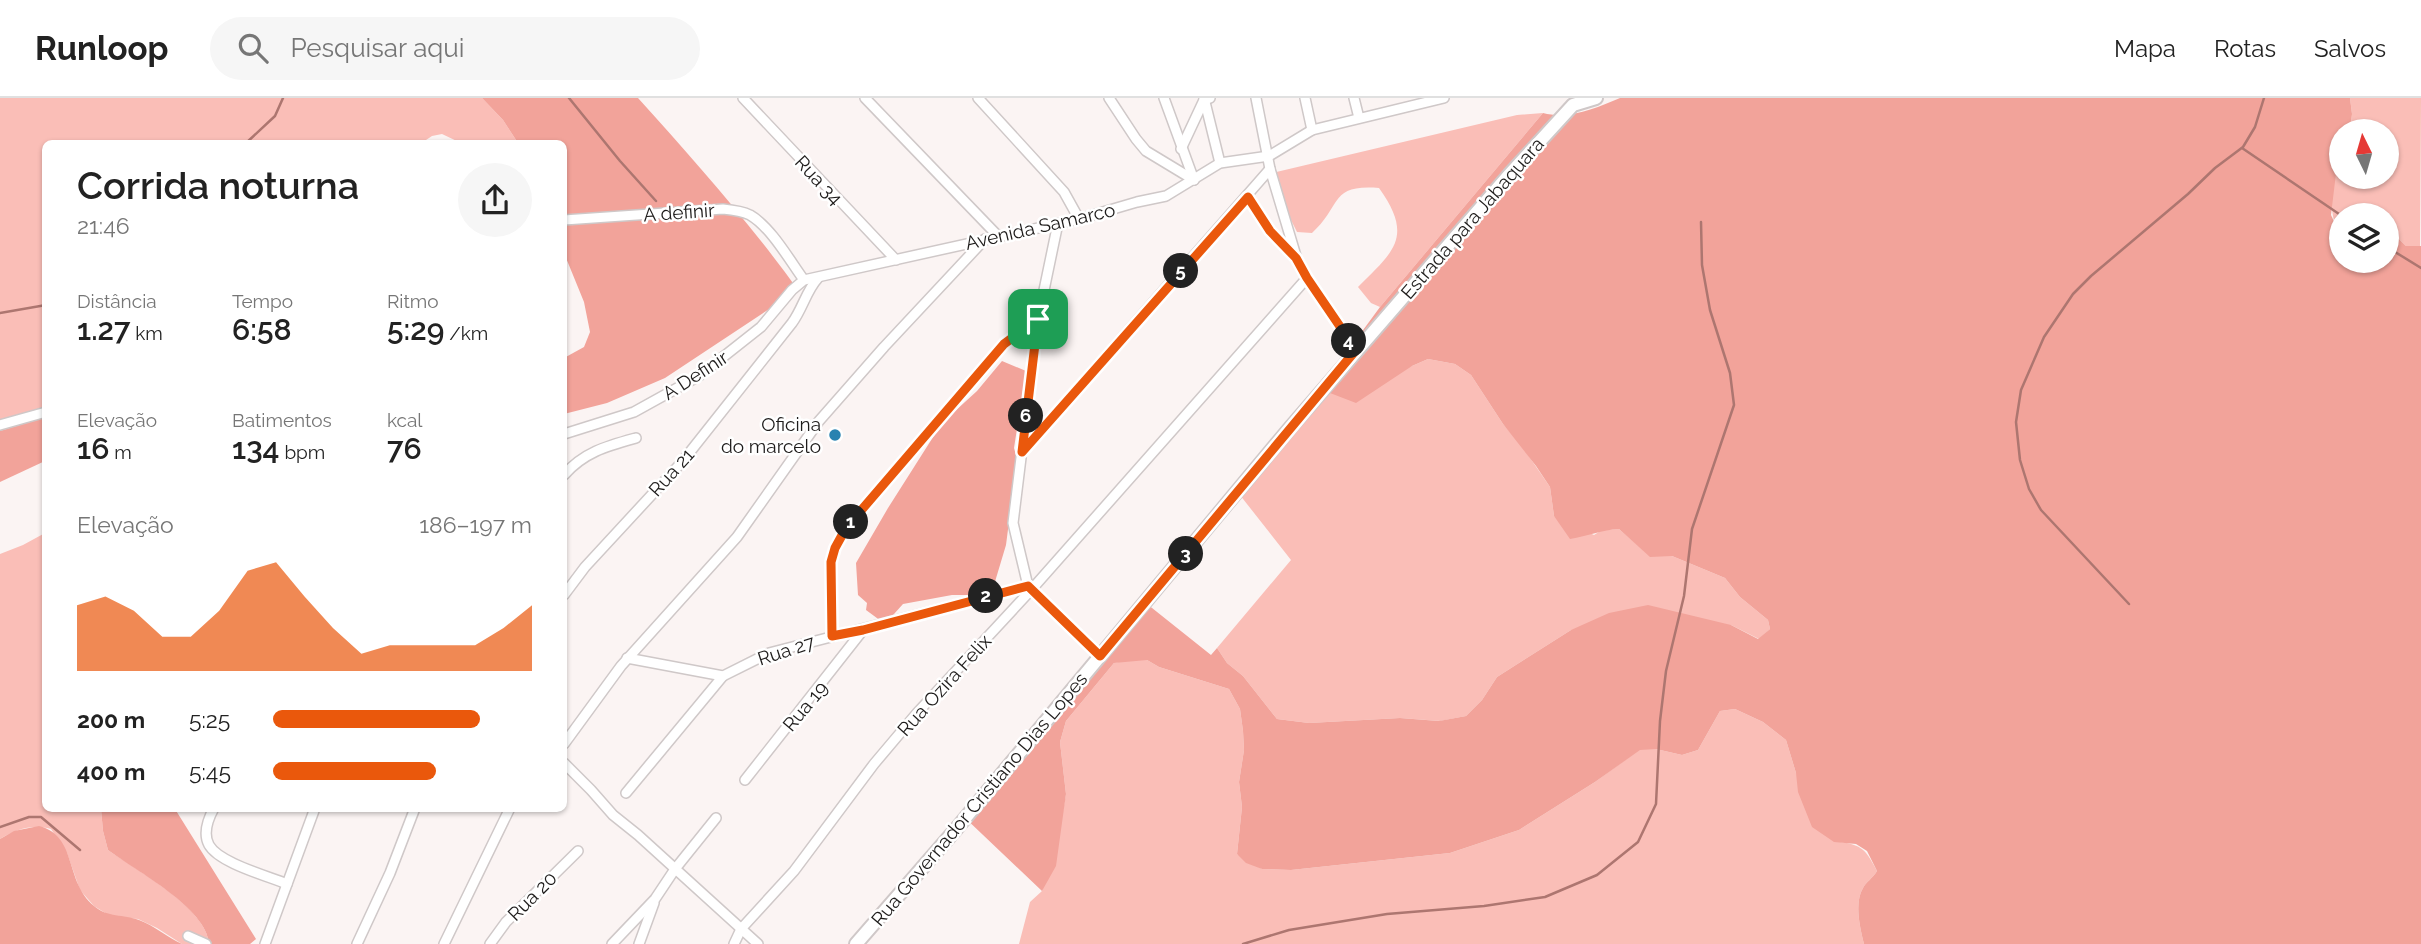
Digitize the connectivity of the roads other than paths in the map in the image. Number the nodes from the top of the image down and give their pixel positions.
1 (743, 98) edge
2 (866, 98) edge
3 (978, 98) edge
4 (1109, 98) edge
5 (1164, 98) edge
6 (1256, 98) edge
7 (1305, 98) edge
8 (1354, 98) edge
9 (1444, 98) edge
10 (1596, 98) edge
11 (1206, 99) edge
12 (1410, 102) edge
13 (1568, 102) edge
14 (1359, 118) junction
15 (1312, 130) junction
16 (1181, 149) junction
17 (1269, 156) junction
18 (1220, 163) junction
19 (1270, 169) junction
20 (1194, 180) junction
21 (1248, 197) junction
22 (1079, 219) junction
23 (567, 220) edge
24 (1058, 223) junction
25 (998, 236) junction
26 (986, 238) junction
27 (1296, 258) junction
28 (896, 260) junction
29 (819, 276) junction
30 (1307, 278) junction
31 (804, 280) junction
32 (1038, 319) junction
33 (1356, 350) junction
34 (42, 413) edge
35 (0, 425) edge
36 (1290, 428) joint
37 (567, 433) edge
38 (636, 438) dead end
39 (1022, 452) junction
40 (567, 472) edge
41 (1030, 587) junction
42 (567, 591) edge
43 (863, 630) junction
44 (832, 636) junction
45 (1100, 656) junction
46 (627, 658) junction
47 (723, 676) junction
48 (567, 740) edge
49 (567, 766) edge
50 (745, 780) dead end
51 (626, 793) dead end
52 (212, 812) edge
53 (314, 812) edge
54 (413, 812) edge
55 (508, 812) edge
56 (716, 818) dead end
57 (578, 850) dead end
58 (675, 869) junction
59 (287, 884) junction
60 (655, 899) junction
61 (741, 929) junction
62 (188, 936) dead end
63 (206, 944) edge
64 (265, 944) edge
65 (357, 944) edge
66 (444, 944) edge
67 (490, 944) edge
68 (612, 944) edge
69 (639, 944) edge
70 (734, 944) edge
71 (758, 944) edge
72 (856, 944) edge

1 - 28 street, Rua 34
2 - 25 street
3 - 22 street
4 - 20 street
5 - 16 street
6 - 17 street
7 - 15 street
8 - 14 street
9 - 12 street
10 - 13 street, Estrada para Jabaquara
11 - 16 street
11 - 18 street
12 - 14 street
13 - 33 street, Estrada para Jabaquara
14 - 15 street
15 - 17 street
16 - 20 street
17 - 18 street, Avenida Samarco
17 - 19 street
18 - 20 street, Avenida Samarco
19 - 21 street
19 - 27 street
20 - 22 street, Avenida Samarco
21 - 27 street
21 - 39 street
22 - 24 street, Avenida Samarco
23 - 31 street, A definir
24 - 25 street, Avenida Samarco
24 - 32 street
25 - 26 street, Avenida Samarco
26 - 28 street, Avenida Samarco
26 - 46 street
27 - 30 street
28 - 29 street, Avenida Samarco
29 - 31 street, Avenida Samarco
29 - 42 street, Rua 21
30 - 33 street
30 - 41 street, Rua Ozira Felix
31 - 37 street, A Definir
32 - 39 street
32 - 44 street
33 - 36 street, Estrada para Jabaquara
34 - 35 street
36 - 45 street, Rua Governador Cristiano Dias Lopes
38 - 40 street
39 - 41 street
41 - 43 street, Rua 27
41 - 45 street
41 - 61 street, Rua Ozira Felix
43 - 44 street, Rua 27
43 - 50 street, Rua 19
44 - 47 street, Rua 27
45 - 72 street, Rua Governador Cristiano Dias Lopes
46 - 47 street
46 - 48 street
47 - 51 street
49 - 58 street
52 - 59 street
53 - 59 street
54 - 65 street
55 - 66 street
56 - 58 street
57 - 67 street, Rua 20
58 - 60 street
58 - 61 street
59 - 64 street
60 - 68 street
60 - 69 street
61 - 70 street, Rua Ozira Felix
61 - 71 street
62 - 63 street

